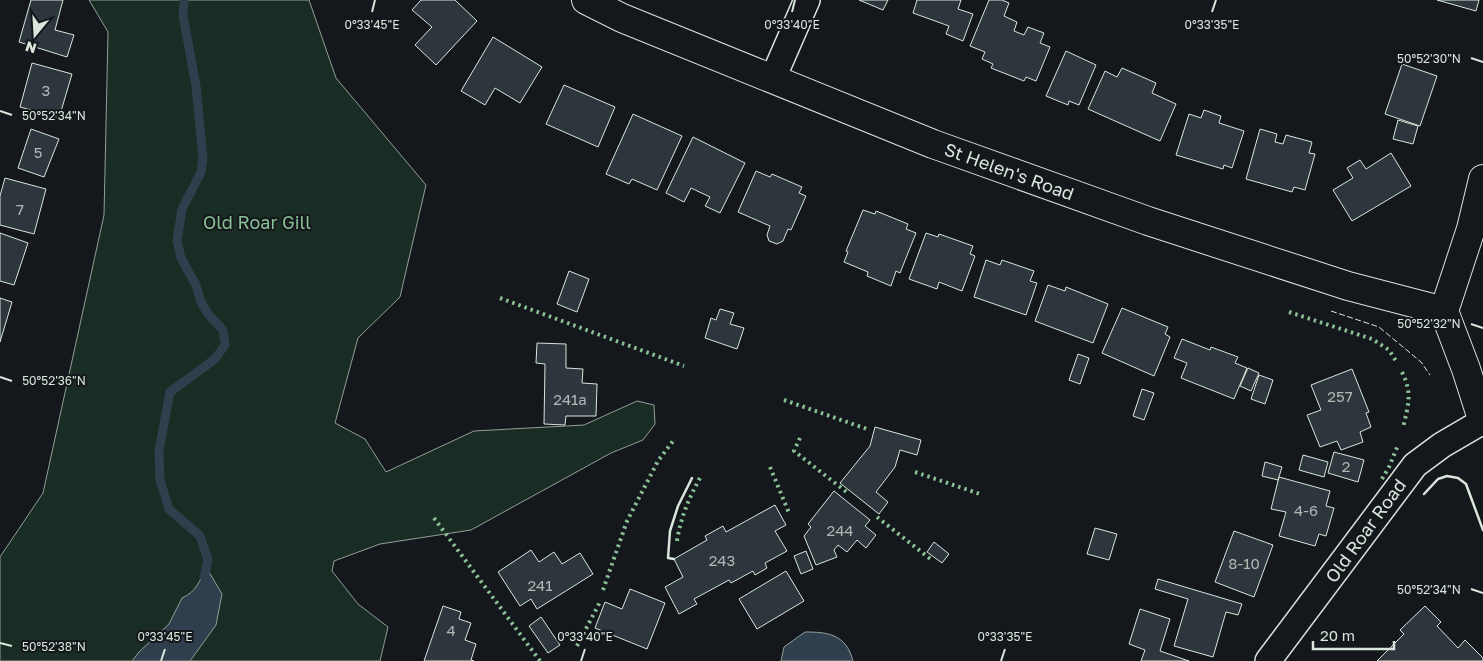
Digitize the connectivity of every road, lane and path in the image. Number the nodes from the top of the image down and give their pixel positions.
1 (586, 0) edge
2 (807, 0) edge
3 (773, 78) junction
4 (1483, 178) edge
5 (1444, 311) junction
6 (1483, 422) edge
7 (1268, 661) edge

1 - 3 main road, St Helen's Road
2 - 3 street
3 - 5 main road, St Helen's Road
4 - 5 main road
5 - 6 main road
6 - 7 street, Old Roar Road

